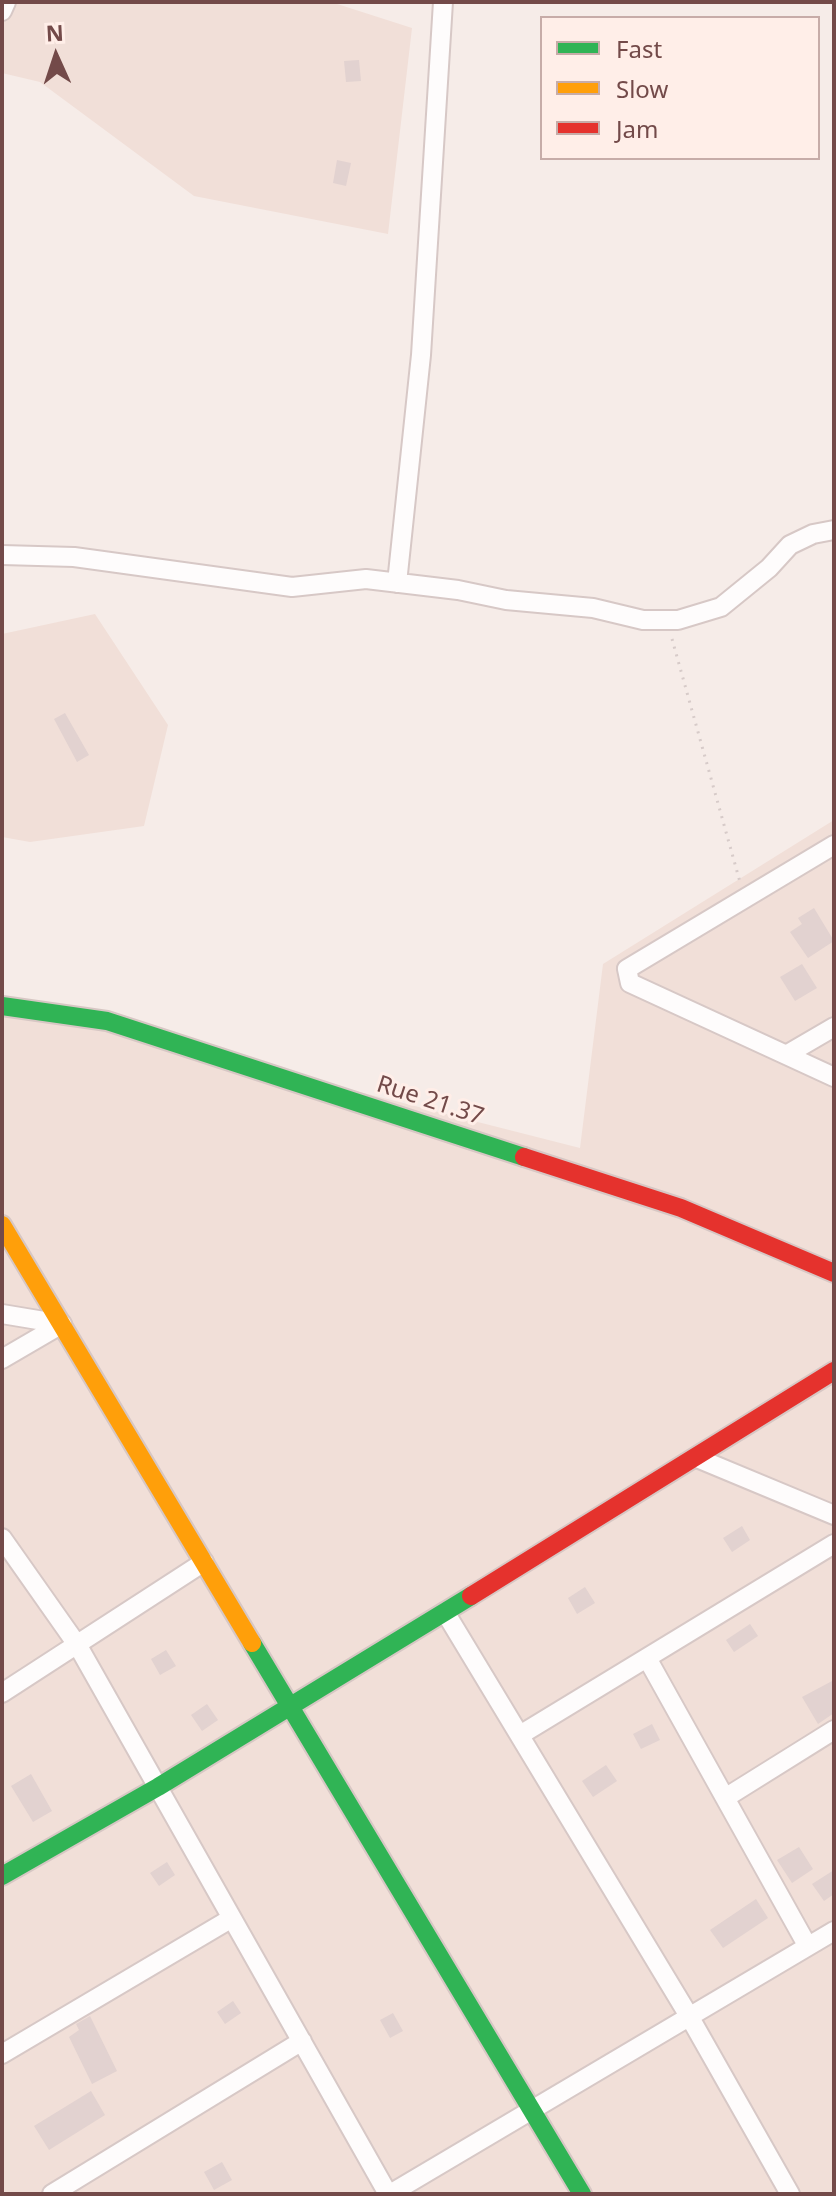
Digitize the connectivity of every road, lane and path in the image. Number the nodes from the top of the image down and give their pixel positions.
1 (6, 2) edge
2 (443, 2) edge
3 (2, 11) edge
4 (834, 530) edge
5 (2, 555) edge
6 (397, 583) junction
7 (666, 620) junction
8 (834, 845) edge
9 (745, 899) junction
10 (2, 1006) edge
11 (834, 1027) edge
12 (786, 1055) junction
13 (834, 1077) edge
14 (2, 1225) edge
15 (834, 1273) edge
16 (2, 1314) edge
17 (62, 1324) junction
18 (2, 1359) edge
19 (834, 1371) edge
20 (697, 1458) junction
21 (834, 1515) edge
22 (2, 1538) edge
23 (834, 1544) edge
24 (204, 1562) junction
25 (445, 1612) junction
26 (78, 1646) junction
27 (647, 1658) junction
28 (2, 1693) edge
29 (290, 1705) junction
30 (834, 1730) edge
31 (520, 1735) junction
32 (158, 1787) junction
33 (725, 1798) junction
34 (2, 1876) edge
35 (232, 1918) junction
36 (834, 1931) edge
37 (807, 1945) junction
38 (689, 2016) junction
39 (302, 2041) junction
40 (2, 2054) edge
41 (533, 2111) junction
42 (52, 2194) edge
43 (389, 2194) edge
44 (582, 2194) edge
45 (790, 2194) edge

1 - 3 street
2 - 6 street
4 - 7 street
5 - 6 street
6 - 7 street
7 - 9 path
8 - 9 street
9 - 12 street
10 - 15 street, Rue 21.37
11 - 12 street
12 - 13 street
14 - 17 street
16 - 17 street
17 - 18 street
17 - 24 street
19 - 20 street
20 - 21 street
20 - 25 street
22 - 26 street
23 - 27 street
24 - 26 street
24 - 29 street
25 - 29 street
25 - 31 street
26 - 28 street
26 - 32 street
27 - 31 street
27 - 33 street
29 - 32 street
29 - 41 street
30 - 33 street
31 - 38 street
32 - 34 street
32 - 35 street
33 - 37 street
35 - 39 street
35 - 40 street
36 - 37 street
37 - 38 street
38 - 41 street
38 - 45 street
39 - 42 street
39 - 43 street
41 - 43 street
41 - 44 street

